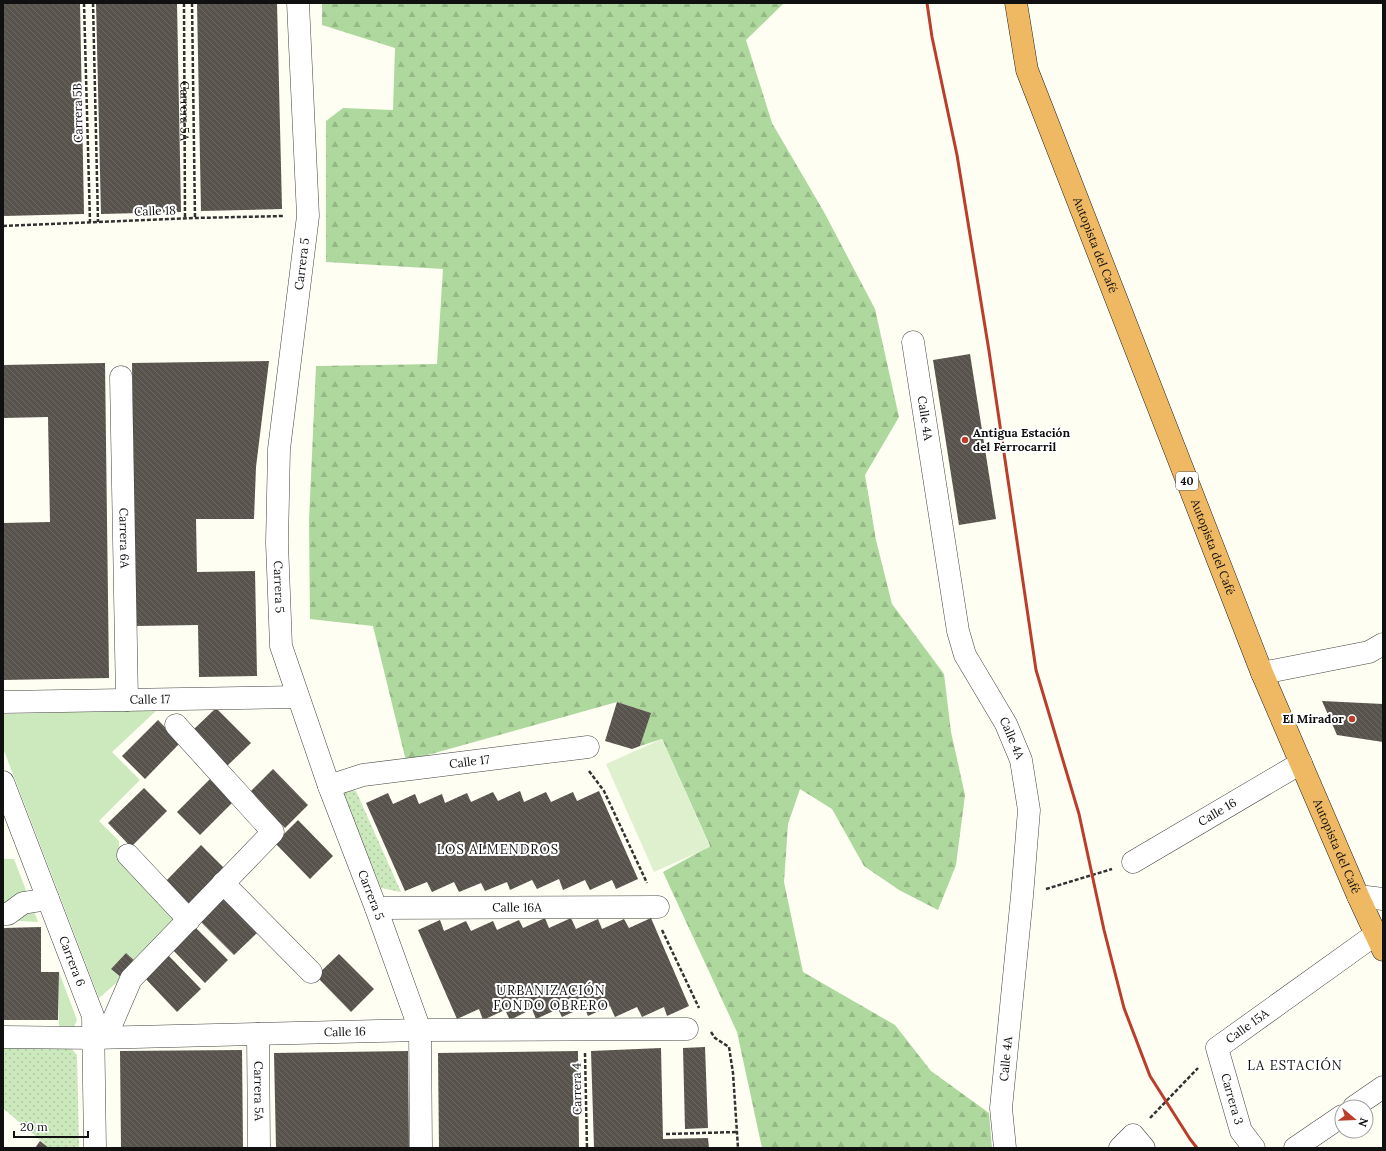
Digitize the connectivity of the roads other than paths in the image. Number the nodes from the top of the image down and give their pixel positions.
1 (298, 3) edge
2 (1016, 3) edge
3 (913, 342) dead end
4 (121, 377) dead end
5 (1383, 644) edge
6 (1262, 673) junction
7 (297, 697) junction
8 (127, 700) junction
9 (3, 702) edge
10 (176, 725) dead end
11 (588, 747) dead end
12 (1301, 763) junction
13 (3, 782) edge
14 (329, 786) junction
15 (128, 855) dead end
16 (1133, 862) road end
17 (223, 883) junction
18 (1358, 896) junction
19 (48, 899) junction
20 (1383, 899) edge
21 (658, 907) dead end
22 (376, 908) junction
23 (3, 914) edge
24 (189, 920) junction
25 (1379, 942) edge
26 (311, 972) dead end
27 (420, 1030) junction
28 (687, 1030) dead end
29 (258, 1034) junction
30 (3, 1037) edge
31 (94, 1038) junction
32 (1217, 1048) joint
33 (1383, 1087) edge
34 (1366, 1099) edge
35 (1334, 1121) edge
36 (95, 1148) edge
37 (259, 1148) edge
38 (421, 1148) edge
39 (1005, 1148) edge
40 (1254, 1148) edge
41 (1295, 1148) edge

1 - 7 street, Carrera 5
2 - 6 highway, Autopista del Café / 40
3 - 39 street, Calle 4A
4 - 8 street, Carrera 6A
5 - 6 street
6 - 12 highway, Autopista del Café / 40
7 - 8 street, Calle 17
7 - 14 street, Carrera 5
8 - 9 street, Calle 17
10 - 17 street
11 - 14 street, Calle 17
12 - 16 street, Calle 16
12 - 18 highway, Autopista del Café / 40
13 - 19 street, Carrera 6
14 - 22 street, Carrera 5
15 - 24 street
17 - 24 street
17 - 26 street
18 - 20 street
18 - 25 highway, Autopista del Café / 40
19 - 23 street
19 - 31 street, Carrera 6
21 - 22 street, Calle 16A
22 - 27 street, Carrera 5
24 - 31 street
25 - 32 street, Calle 15A
27 - 28 street, Calle 16
27 - 29 street, Calle 16
27 - 38 street, Carrera 5
29 - 31 street, Calle 16
29 - 37 street, Carrera 5A
30 - 31 street, Calle 16
31 - 36 street, Carrera 6
32 - 40 street, Carrera 3
33 - 34 street
35 - 41 street

